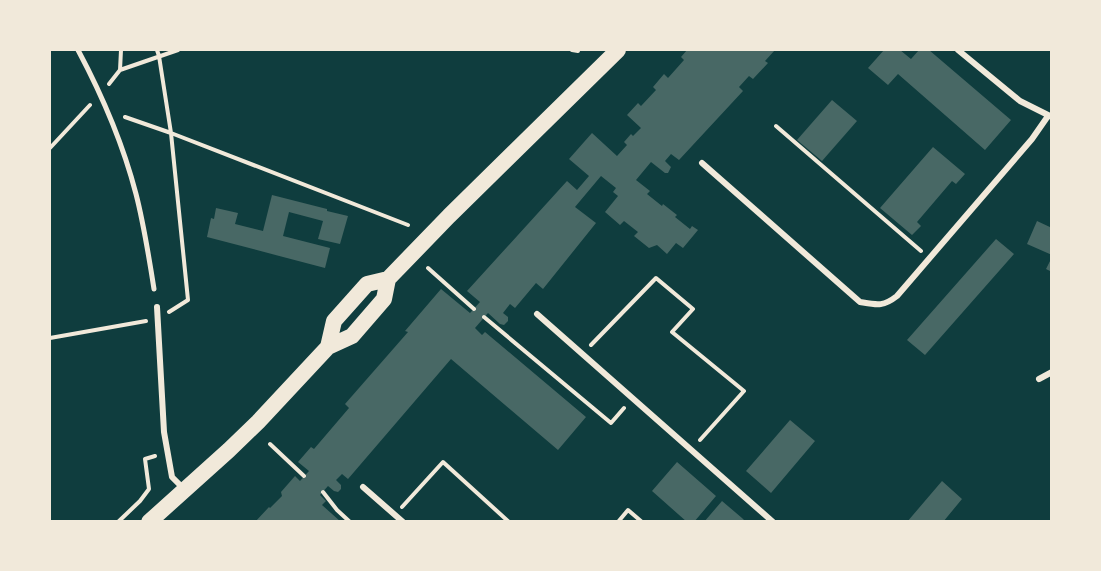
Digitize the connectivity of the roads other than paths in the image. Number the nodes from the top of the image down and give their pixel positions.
1 (78, 50) edge
2 (618, 50) edge
3 (958, 50) edge
4 (1050, 117) edge
5 (702, 163) dead end
6 (388, 279) junction
7 (154, 289) dead end
8 (157, 307) dead end
9 (537, 314) dead end
10 (328, 347) junction
11 (1052, 372) edge
12 (1039, 379) dead end
13 (363, 487) dead end
14 (186, 490) junction
15 (149, 522) edge
16 (403, 522) edge
17 (773, 522) edge

1 - 7 street
2 - 6 highway
3 - 4 street
4 - 5 street
6 - 10 highway
6 - 10 highway
8 - 14 street
9 - 17 street
10 - 14 highway
11 - 12 street
13 - 16 street
14 - 15 highway

